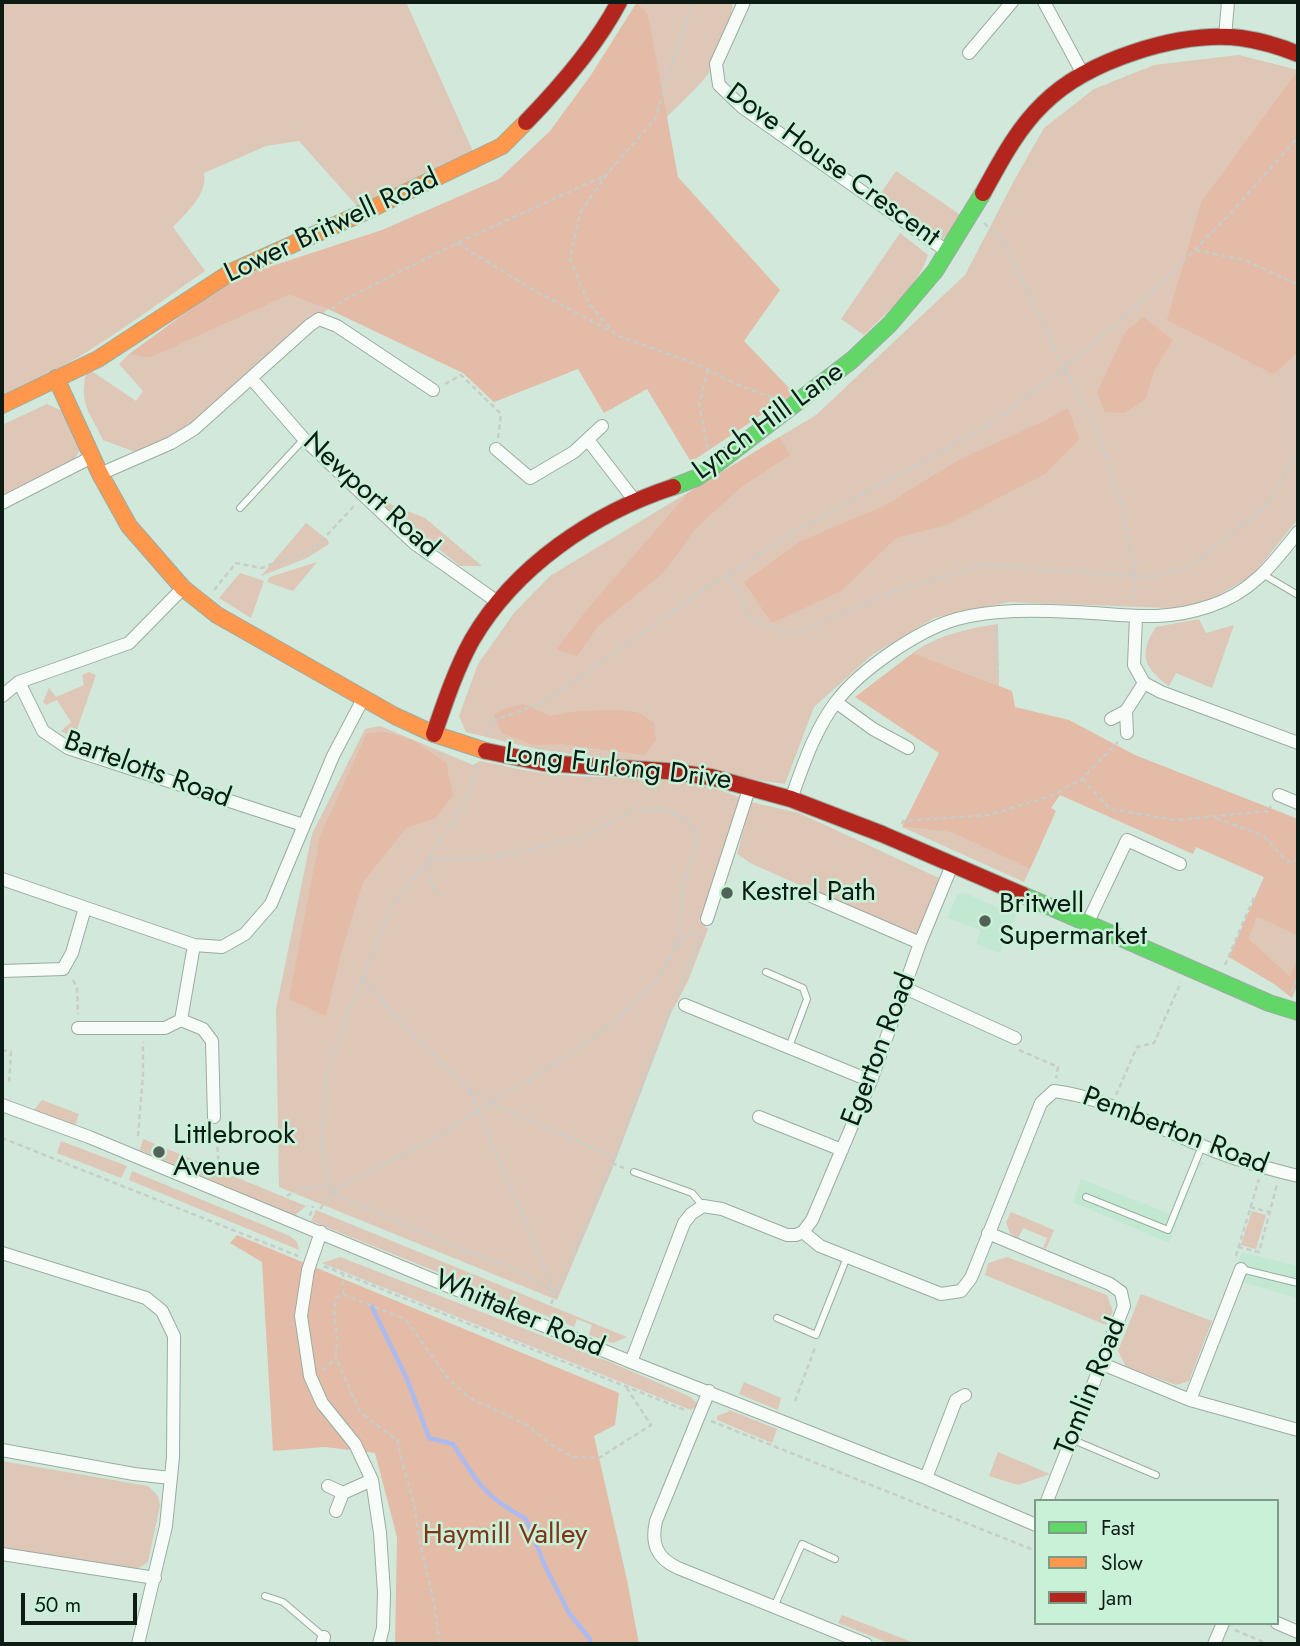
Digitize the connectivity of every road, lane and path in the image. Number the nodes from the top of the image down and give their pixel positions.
1 (619, 2) edge
2 (692, 2) edge
3 (744, 2) edge
4 (1012, 2) edge
5 (1044, 2) edge
6 (1228, 2) edge
7 (1225, 37) junction
8 (969, 53) dead end
9 (1298, 54) edge
10 (1084, 76) junction
11 (1298, 137) edge
12 (607, 174) junction
13 (972, 213) junction
14 (457, 243) junction
15 (1195, 250) junction
16 (948, 252) junction
17 (1298, 285) edge
18 (319, 319) junction
19 (616, 335) junction
20 (1064, 369) junction
21 (708, 371) junction
22 (56, 378) junction
23 (251, 378) junction
24 (433, 390) joint
25 (2, 405) edge
26 (791, 405) junction
27 (602, 426) dead end
28 (304, 439) junction
29 (588, 440) junction
30 (496, 449) joint
31 (1298, 451) edge
32 (92, 457) junction
33 (715, 463) junction
34 (100, 474) junction
35 (364, 496) junction
36 (635, 501) junction
37 (2, 503) edge
38 (240, 508) dead end
39 (1298, 532) edge
40 (727, 574) junction
41 (1264, 575) junction
42 (1135, 576) junction
43 (183, 588) junction
44 (1298, 595) edge
45 (499, 603) junction
46 (203, 604) junction
47 (996, 613) junction
48 (1136, 617) junction
49 (998, 677) dead end
50 (19, 682) junction
51 (1144, 683) junction
52 (2, 695) edge
53 (363, 699) junction
54 (836, 702) junction
55 (1126, 711) junction
56 (1111, 719) dead end
57 (1127, 733) joint
58 (434, 734) junction
59 (1298, 743) edge
60 (908, 748) dead end
61 (483, 750) junction
62 (1082, 779) junction
63 (750, 786) junction
64 (1279, 795) joint
65 (791, 799) junction
66 (1297, 799) edge
67 (1213, 816) junction
68 (303, 825) junction
69 (894, 840) junction
70 (429, 859) junction
71 (1298, 860) edge
72 (1180, 864) dead end
73 (952, 865) junction
74 (2, 879) edge
75 (809, 895) dead end
76 (441, 897) dead end
77 (1254, 897) dead end
78 (85, 908) junction
79 (707, 919) junction
80 (1087, 924) junction
81 (920, 943) junction
82 (194, 945) junction
83 (673, 951) junction
84 (1188, 968) junction
85 (2, 971) edge
86 (766, 972) dead end
87 (362, 978) junction
88 (1218, 981) junction
89 (77, 988) dead end
90 (905, 988) junction
91 (685, 1005) dead end
92 (1298, 1012) edge
93 (181, 1020) junction
94 (78, 1028) joint
95 (142, 1028) junction
96 (1015, 1038) joint
97 (789, 1047) junction
98 (2, 1050) edge
99 (871, 1081) junction
100 (9, 1084) dead end
101 (470, 1090) junction
102 (1054, 1091) junction
103 (492, 1104) junction
104 (2, 1105) edge
105 (1111, 1107) junction
106 (478, 1112) junction
107 (214, 1117) joint
108 (759, 1117) dead end
109 (138, 1136) dead end
110 (2, 1138) edge
111 (1202, 1146) junction
112 (842, 1150) junction
113 (614, 1157) junction
114 (612, 1163) junction
115 (1262, 1167) junction
116 (219, 1168) dead end
117 (634, 1172) joint
118 (1280, 1172) junction
119 (1298, 1177) edge
120 (330, 1185) junction
121 (332, 1193) junction
122 (287, 1196) dead end
123 (1086, 1197) dead end
124 (703, 1206) junction
125 (1250, 1207) junction
126 (320, 1209) dead end
127 (1269, 1212) junction
128 (321, 1232) junction
129 (803, 1232) junction
130 (988, 1233) junction
131 (1238, 1247) junction
132 (2, 1253) edge
133 (847, 1257) junction
134 (311, 1261) junction
135 (1238, 1265) junction
136 (343, 1274) junction
137 (1298, 1283) edge
138 (555, 1292) junction
139 (342, 1294) junction
140 (551, 1304) dead end
141 (777, 1318) dead end
142 (816, 1335) junction
143 (336, 1358) junction
144 (631, 1362) junction
145 (1100, 1363) junction
146 (319, 1375) dead end
147 (626, 1387) junction
148 (709, 1391) junction
149 (965, 1395) dead end
150 (1190, 1400) junction
151 (795, 1401) dead end
152 (699, 1416) junction
153 (1298, 1430) edge
154 (1071, 1439) junction
155 (2, 1450) edge
156 (1156, 1475) dead end
157 (171, 1478) junction
158 (926, 1478) junction
159 (372, 1479) junction
160 (328, 1486) dead end
161 (343, 1493) junction
162 (1048, 1499) edge
163 (336, 1511) dead end
164 (1034, 1524) edge
165 (1034, 1550) edge
166 (2, 1554) edge
167 (835, 1559) dead end
168 (155, 1578) junction
169 (265, 1596) dead end
170 (774, 1607) junction
171 (1279, 1624) edge
172 (1223, 1625) edge
173 (1225, 1625) edge
174 (1298, 1632) edge
175 (845, 1640) edge
176 (323, 1641) edge
177 (138, 1644) edge
178 (379, 1644) edge
179 (439, 1644) edge
180 (866, 1644) edge
181 (1214, 1644) edge
182 (1268, 1644) edge

1 - 22 street, Lower Britwell Road
2 - 12 path
3 - 16 street, Dove House Crescent
4 - 8 street
5 - 10 street
6 - 7 street
7 - 9 street, Lynch Hill Lane
7 - 10 street, Lynch Hill Lane
10 - 13 street, Lynch Hill Lane
11 - 15 path
12 - 14 path
12 - 19 path
13 - 16 street, Lynch Hill Lane
13 - 20 path
14 - 18 path
14 - 19 path
15 - 17 path
15 - 20 path
16 - 26 street, Lynch Hill Lane
18 - 23 street
18 - 24 street
19 - 21 path
20 - 40 path
20 - 42 path
21 - 26 path
21 - 33 path
22 - 25 street, Lower Britwell Road
22 - 32 street, Long Furlong Drive
23 - 28 street, Newport Road
23 - 34 street
24 - 30 path
26 - 33 street, Lynch Hill Lane
27 - 29 street
28 - 35 street, Newport Road
28 - 38 lane
29 - 30 street
29 - 36 street
31 - 42 path
32 - 34 street, Long Furlong Drive
32 - 37 street
33 - 36 street, Lynch Hill Lane
34 - 43 street, Long Furlong Drive
35 - 45 street, Newport Road
35 - 46 path
36 - 45 street, Lynch Hill Lane
39 - 41 street
40 - 42 path
40 - 61 path
41 - 44 lane
41 - 48 street
42 - 48 path
43 - 46 street, Long Furlong Drive
43 - 50 street
45 - 58 street, Lynch Hill Lane
46 - 53 street, Long Furlong Drive
47 - 48 street
47 - 49 path
47 - 54 street
48 - 51 street
50 - 52 street
50 - 68 street, Bartelotts Road
51 - 55 street
51 - 59 street
53 - 58 street, Long Furlong Drive
53 - 68 street
54 - 60 street
54 - 65 street
55 - 56 street
55 - 57 street
57 - 62 path
58 - 61 street, Long Furlong Drive
61 - 63 street, Long Furlong Drive
61 - 70 path
62 - 67 path
62 - 69 path
63 - 65 street, Long Furlong Drive
63 - 79 street
64 - 66 street
64 - 67 path
65 - 69 street, Long Furlong Drive
67 - 71 path
68 - 82 street
69 - 73 street, Long Furlong Drive
70 - 76 path
70 - 83 path
70 - 87 path
72 - 80 street
73 - 80 street, Long Furlong Drive
73 - 81 street, Egerton Road
74 - 78 street
75 - 81 street
77 - 88 path
78 - 82 street
78 - 85 street
79 - 83 path
79 - 113 path
80 - 84 street, Long Furlong Drive
81 - 90 street, Egerton Road
82 - 93 street
83 - 103 path
84 - 88 street, Long Furlong Drive
84 - 105 path
86 - 97 lane
87 - 101 path
87 - 120 path
88 - 92 street, Long Furlong Drive
89 - 94 path
90 - 96 street
90 - 99 street, Egerton Road
91 - 97 street
93 - 95 street
93 - 107 street
94 - 95 street
95 - 109 path
96 - 102 path
97 - 99 street
98 - 100 path
99 - 112 street, Egerton Road
101 - 103 path
101 - 106 path
102 - 105 street, Pemberton Road
102 - 130 street, Pemberton Road
103 - 106 path
103 - 113 path
104 - 128 street, Whittaker Road
105 - 111 street, Pemberton Road
106 - 121 path
106 - 138 path
107 - 116 path
108 - 112 street
110 - 134 path
111 - 115 street, Pemberton Road
111 - 123 lane
112 - 129 street, Egerton Road
113 - 114 path
114 - 117 path
114 - 138 path
115 - 118 street, Pemberton Road
115 - 125 path
117 - 124 lane
118 - 119 street, Pemberton Road
118 - 127 path
120 - 121 path
120 - 122 path
121 - 126 path
121 - 138 path
124 - 129 street, Pemberton Road
124 - 144 street
125 - 127 path
125 - 131 path
127 - 131 path
128 - 134 street
128 - 144 street, Whittaker Road
129 - 133 street, Pemberton Road
130 - 133 street, Pemberton Road
130 - 145 street, Tomlin Road
131 - 135 path
132 - 157 street
133 - 142 lane
134 - 136 path
134 - 159 street
135 - 137 lane
135 - 150 street
136 - 139 path
136 - 147 path
138 - 140 path
139 - 143 path
139 - 147 path
141 - 142 lane
142 - 151 path
143 - 146 path
143 - 179 path
144 - 148 street, Whittaker Road
145 - 150 street
145 - 154 street, Tomlin Road
147 - 152 path
148 - 152 street
148 - 158 street, Whittaker Road
149 - 158 street
150 - 153 street
152 - 165 path
152 - 170 street
154 - 156 lane
154 - 162 street, Tomlin Road
155 - 157 street
157 - 168 street
158 - 164 street, Whittaker Road
159 - 161 street
159 - 178 street
160 - 161 street
161 - 163 street
166 - 168 street
167 - 170 lane
168 - 177 street
169 - 176 lane
170 - 175 street
171 - 174 street
172 - 181 street
173 - 182 path
175 - 180 street

